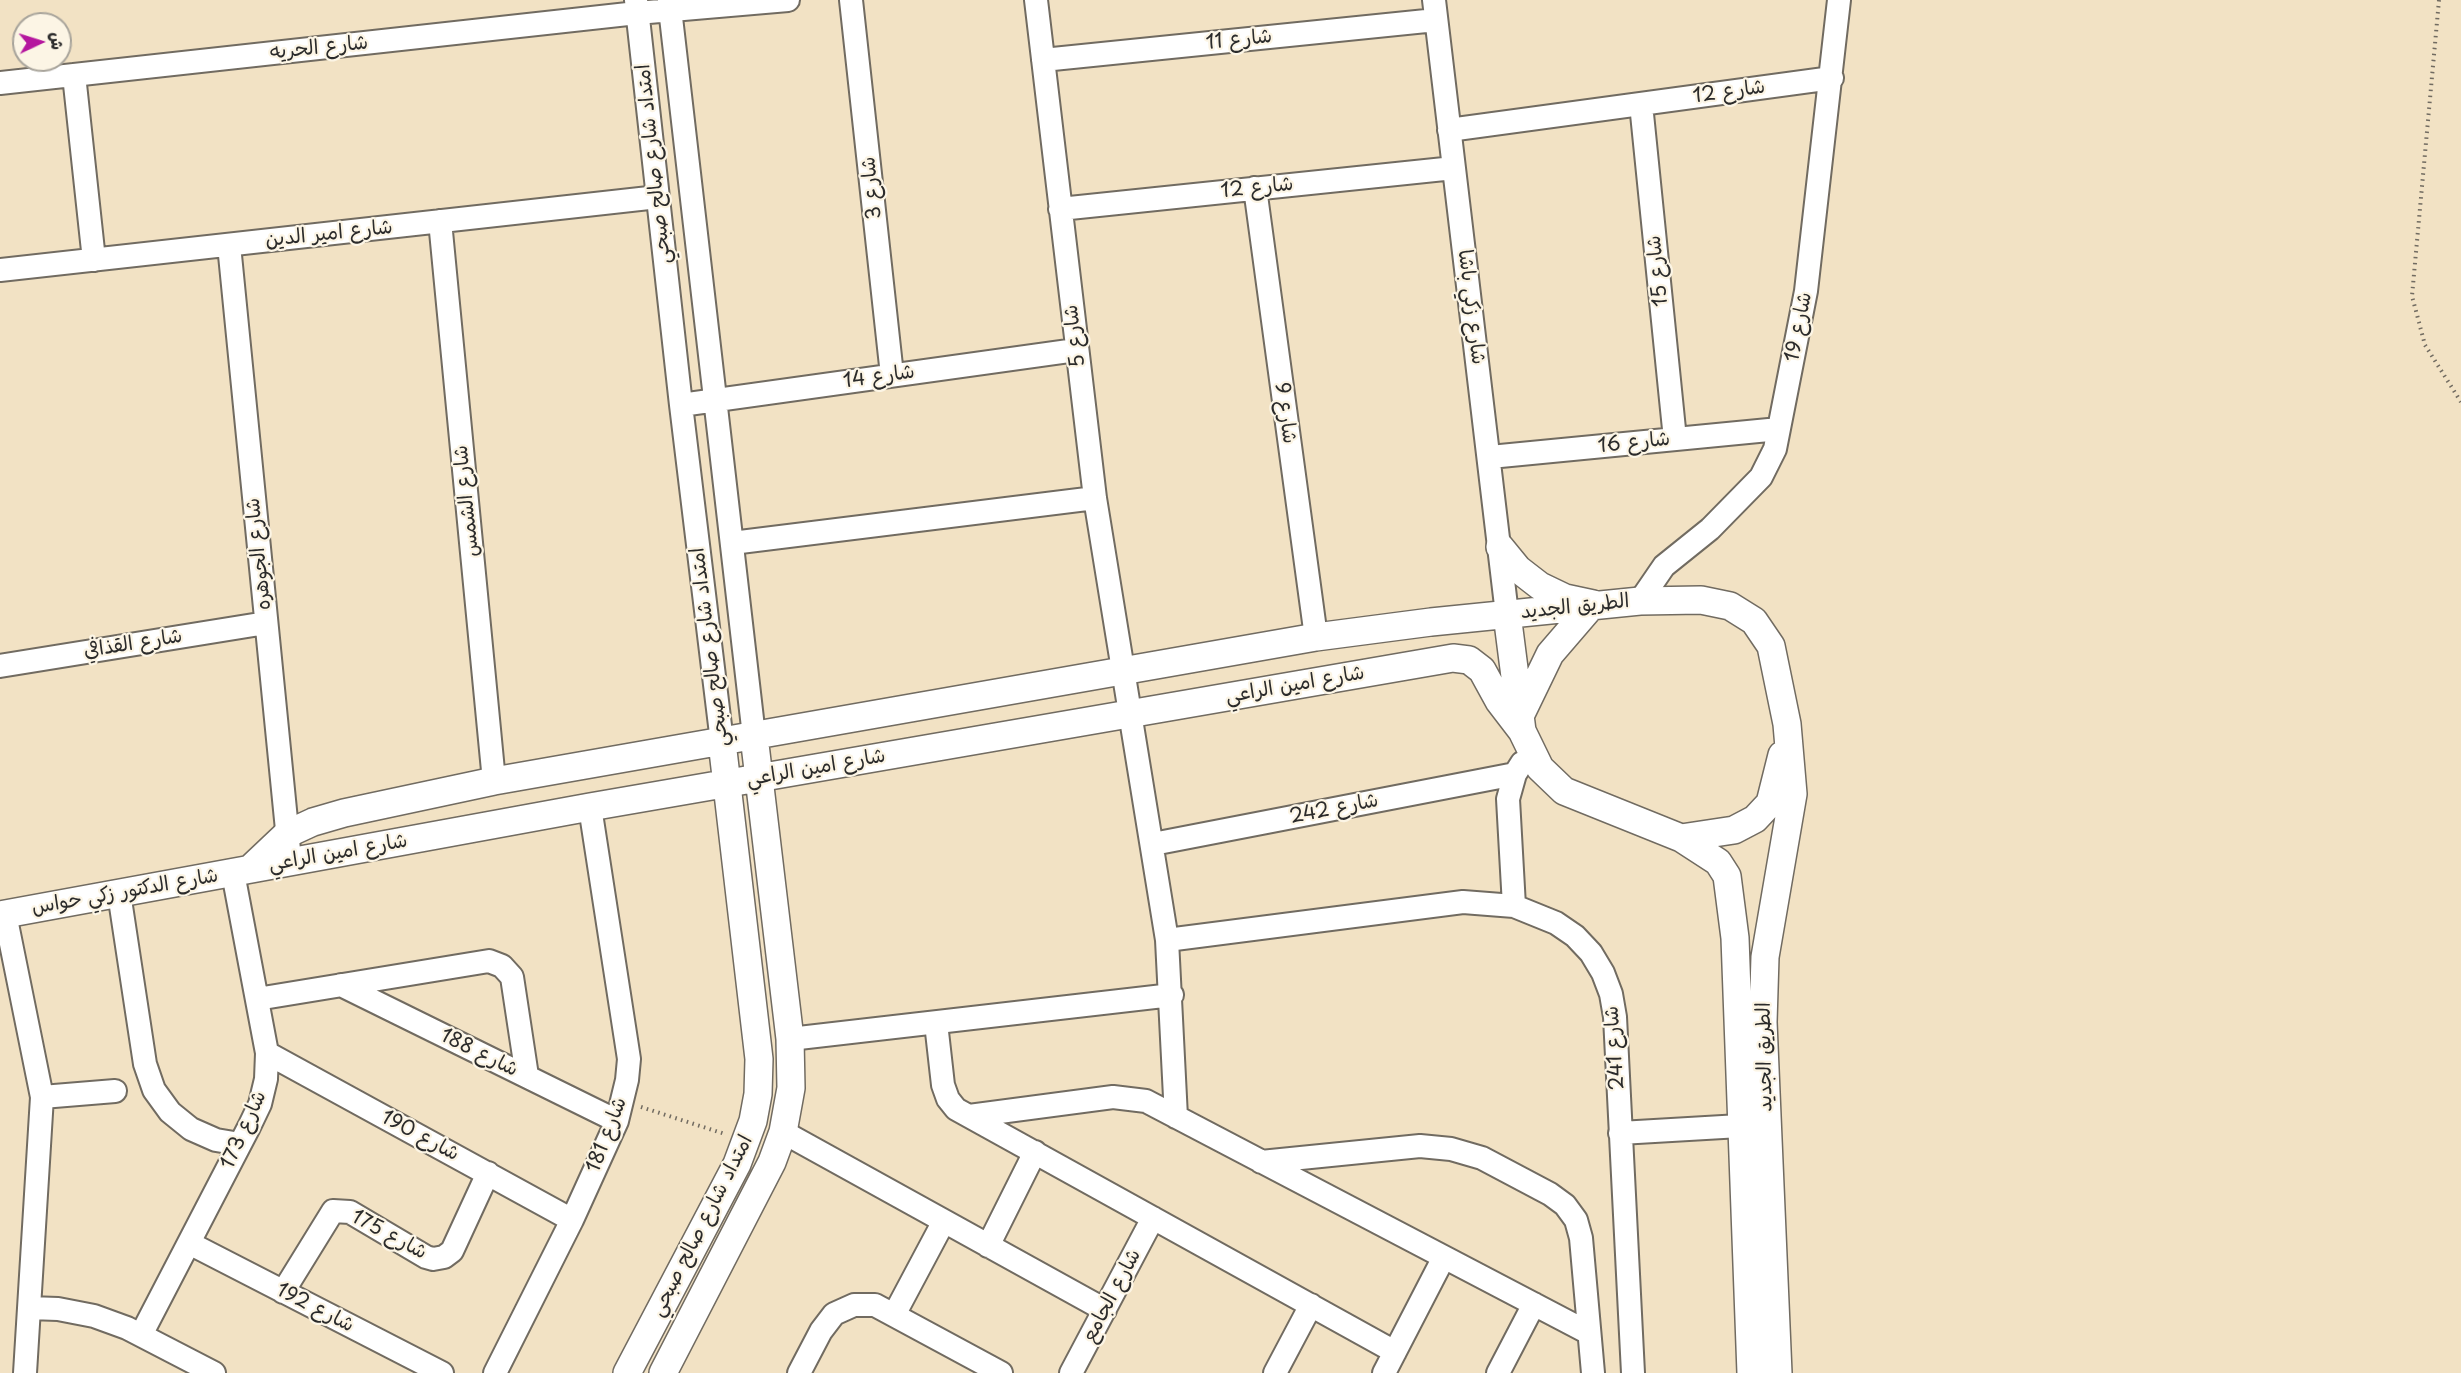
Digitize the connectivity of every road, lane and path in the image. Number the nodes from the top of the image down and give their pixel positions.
1 (788, 0) edge
2 (851, 0) edge
3 (1036, 0) edge
4 (1839, 0) edge
5 (2439, 0) edge
6 (669, 5) edge
7 (637, 7) edge
8 (1435, 10) edge
9 (1043, 60) junction
10 (74, 75) junction
11 (1832, 78) junction
12 (0, 83) edge
13 (1641, 104) junction
14 (1449, 130) junction
15 (1454, 168) junction
16 (1255, 188) junction
17 (658, 197) junction
18 (1060, 209) junction
19 (440, 221) junction
20 (229, 245) junction
21 (94, 260) junction
22 (0, 270) edge
23 (1076, 350) junction
24 (892, 375) junction
25 (715, 400) junction
26 (2461, 402) edge
27 (681, 405) junction
28 (1779, 429) junction
29 (1675, 439) junction
30 (1490, 457) junction
31 (1095, 498) junction
32 (732, 543) junction
33 (1500, 548) junction
34 (1640, 601) junction
35 (1593, 604) junction
36 (1507, 614) junction
37 (266, 622) junction
38 (1316, 637) junction
39 (0, 666) edge
40 (1122, 670) junction
41 (1129, 714) junction
42 (1787, 724) junction
43 (754, 736) junction
44 (722, 742) junction
45 (1522, 744) junction
46 (760, 778) junction
47 (494, 781) junction
48 (727, 783) junction
49 (590, 807) junction
50 (287, 834) junction
51 (1681, 838) junction
52 (1153, 844) junction
53 (290, 862) junction
54 (241, 871) junction
55 (119, 893) junction
56 (1514, 906) junction
57 (2, 915) edge
58 (1167, 940) junction
59 (341, 985) junction
60 (1172, 995) junction
61 (257, 999) junction
62 (936, 1023) junction
63 (790, 1039) junction
64 (267, 1053) junction
65 (527, 1076) junction
66 (115, 1091) dead end
67 (42, 1097) junction
68 (620, 1111) junction
69 (969, 1116) junction
70 (1176, 1117) junction
71 (1740, 1126) junction
72 (783, 1132) junction
73 (1620, 1133) junction
74 (746, 1141) junction
75 (240, 1144) junction
76 (1035, 1152) junction
77 (1261, 1162) junction
78 (488, 1173) junction
79 (1153, 1218) junction
80 (572, 1220) junction
81 (944, 1221) junction
82 (189, 1243) junction
83 (988, 1246) junction
84 (1444, 1257) junction
85 (284, 1292) junction
86 (1534, 1304) junction
87 (1311, 1305) junction
88 (29, 1308) junction
89 (1105, 1310) junction
90 (894, 1315) junction
91 (1589, 1333) junction
92 (141, 1335) junction
93 (1395, 1352) junction
94 (25, 1373) edge
95 (214, 1373) edge
96 (442, 1373) edge
97 (495, 1373) edge
98 (627, 1373) edge
99 (663, 1373) edge
100 (799, 1373) edge
101 (1001, 1373) edge
102 (1071, 1373) edge
103 (1275, 1373) edge
104 (1384, 1373) edge
105 (1498, 1373) edge
106 (1593, 1373) edge
107 (1633, 1373) edge
108 (1751, 1373) edge
109 (1778, 1373) edge

1 - 6 street, شارع الحريه
2 - 24 street, شارع 3
3 - 9 street, شارع 5
4 - 11 street, شارع 19
5 - 26 path
6 - 7 street, شارع الحريه
6 - 25 street, امتداد شارع صالح صبحي
7 - 10 street, شارع الحريه
7 - 17 street, امتداد شارع صالح صبحي
8 - 9 street, شارع 11
8 - 14 street, شارع زكي باشا
9 - 18 street, شارع 5
10 - 12 street, شارع الحريه
10 - 21 street
11 - 13 street, شارع 12
11 - 28 street, شارع 19
13 - 14 street, شارع 12
13 - 29 street, شارع 15
14 - 15 street, شارع زكي باشا
15 - 16 street, شارع 12
15 - 30 street, شارع زكي باشا
16 - 18 street, شارع 12
16 - 38 street, شارع 9
17 - 19 street, شارع امير الدين
17 - 27 street, امتداد شارع صالح صبحي
18 - 23 street, شارع 5
19 - 20 street, شارع امير الدين
19 - 47 street, شارع الشمس
20 - 21 street, شارع امير الدين
20 - 37 street, شارع الجوهره
21 - 22 street, شارع امير الدين
23 - 24 street, شارع 14
23 - 31 street, شارع 5
24 - 25 street, شارع 14
25 - 27 street, شارع 14
25 - 32 street, امتداد شارع صالح صبحي
27 - 44 street, امتداد شارع صالح صبحي
28 - 29 street, شارع 16
28 - 34 street, شارع 19
29 - 30 street, شارع 16
30 - 33 street, شارع زكي باشا
31 - 32 street
31 - 40 street, شارع 5
32 - 43 street, امتداد شارع صالح صبحي
33 - 35 street
33 - 36 street, شارع زكي باشا
34 - 35 street, الطريق الجديد
34 - 42 street, الطريق الجديد
35 - 36 street, الطريق الجديد
35 - 45 street
36 - 38 street, شارع امين الراعي
36 - 45 street, الطريق الجديد
37 - 39 street, شارع القذافي
37 - 50 street, شارع الجوهره
38 - 40 street, شارع امين الراعي
40 - 41 street, شارع 5
40 - 43 street, شارع امين الراعي
41 - 45 street, شارع امين الراعي
41 - 46 street, شارع امين الراعي
41 - 52 street, شارع 5
42 - 51 street
42 - 109 street, الطريق الجديد
43 - 44 street, شارع امين الراعي
43 - 46 street, امتداد شارع صالح صبحي
44 - 47 street, شارع امين الراعي
44 - 48 street, امتداد شارع صالح صبحي
45 - 51 street, الطريق الجديد
45 - 52 street, شارع 242
45 - 56 street
46 - 48 street, شارع امين الراعي
46 - 63 street, امتداد شارع صالح صبحي
47 - 50 street, شارع امين الراعي
48 - 49 street, شارع امين الراعي
48 - 74 street, امتداد شارع صالح صبحي
49 - 53 street, شارع امين الراعي
49 - 68 street, شارع 181
50 - 53 street, شارع الجوهره
50 - 54 street, شارع امين الراعي
51 - 71 street, الطريق الجديد
52 - 58 street, شارع 5
53 - 54 street, شارع امين الراعي
54 - 55 street, شارع الدكتور زكي حواس
54 - 61 street, شارع 173
55 - 57 street, شارع الدكتور زكي حواس
55 - 75 street
56 - 58 street, شارع 241
56 - 73 street, شارع 241
57 - 67 street
58 - 60 street, شارع 5
59 - 61 street
59 - 65 street, شارع 188
59 - 65 street
60 - 62 street
60 - 70 street, شارع 5
61 - 64 street, شارع 173
62 - 63 street
62 - 69 street
63 - 72 street, امتداد شارع صالح صبحي
64 - 75 street, شارع 173
64 - 78 street, شارع 190
65 - 68 street, شارع 188
66 - 67 street
67 - 88 street
68 - 74 path
68 - 80 street, شارع 181
69 - 70 street
69 - 76 street
70 - 77 street
71 - 73 street
71 - 108 street, الطريق الجديد
72 - 81 street
72 - 99 street, امتداد شارع صالح صبحي
73 - 107 street, شارع 241
74 - 98 street, امتداد شارع صالح صبحي
75 - 82 street, شارع 173
76 - 79 street
76 - 83 street
77 - 84 street
77 - 91 street
78 - 80 street, شارع 190
78 - 85 street, شارع 175
79 - 87 street
79 - 89 street, شارع الجامع
80 - 97 street, شارع 181
81 - 83 street
81 - 90 street
82 - 85 street, شارع 192
82 - 92 street, شارع 173
83 - 89 street
84 - 86 street
84 - 93 street
85 - 96 street, شارع 192
86 - 91 street
86 - 105 street
87 - 93 street
87 - 103 street
88 - 92 street
88 - 94 street
89 - 102 street, شارع الجامع
90 - 100 street
90 - 101 street
91 - 106 street
92 - 95 street
93 - 104 street

